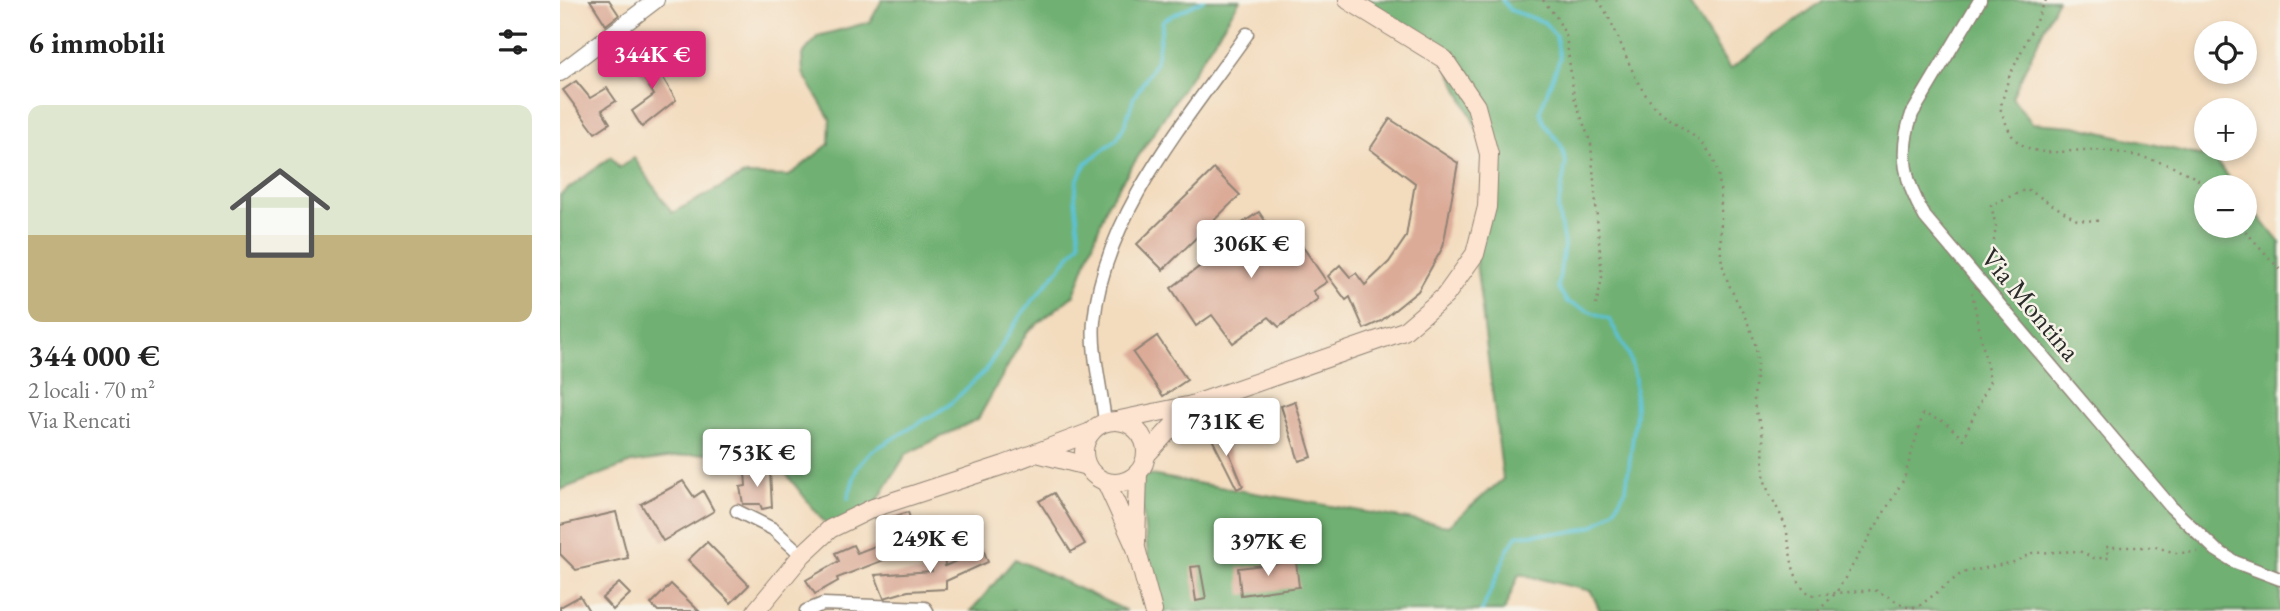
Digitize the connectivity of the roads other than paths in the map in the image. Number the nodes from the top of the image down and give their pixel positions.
1 (656, 0) edge
2 (1348, 0) edge
3 (1980, 0) edge
4 (1247, 34) dead end
5 (560, 73) edge
6 (1192, 405) junction
7 (1105, 425) junction
8 (1037, 453) junction
9 (1147, 454) junction
10 (1087, 466) junction
11 (1138, 473) junction
12 (1106, 482) junction
13 (737, 511) dead end
14 (1136, 548) junction
15 (802, 555) junction
16 (2280, 579) edge
17 (757, 611) edge
18 (806, 611) edge
19 (927, 611) edge
20 (1153, 611) edge

1 - 5 street
2 - 6 main road
3 - 16 street, Via Montina
4 - 7 street
6 - 7 main road
6 - 9 main road
7 - 8 main road
7 - 9 main road
7 - 10 main road
8 - 10 main road
8 - 15 main road
9 - 11 main road
10 - 12 main road
11 - 12 main road
11 - 14 main road
12 - 14 main road
13 - 15 street
14 - 20 main road
15 - 17 main road
18 - 19 street

